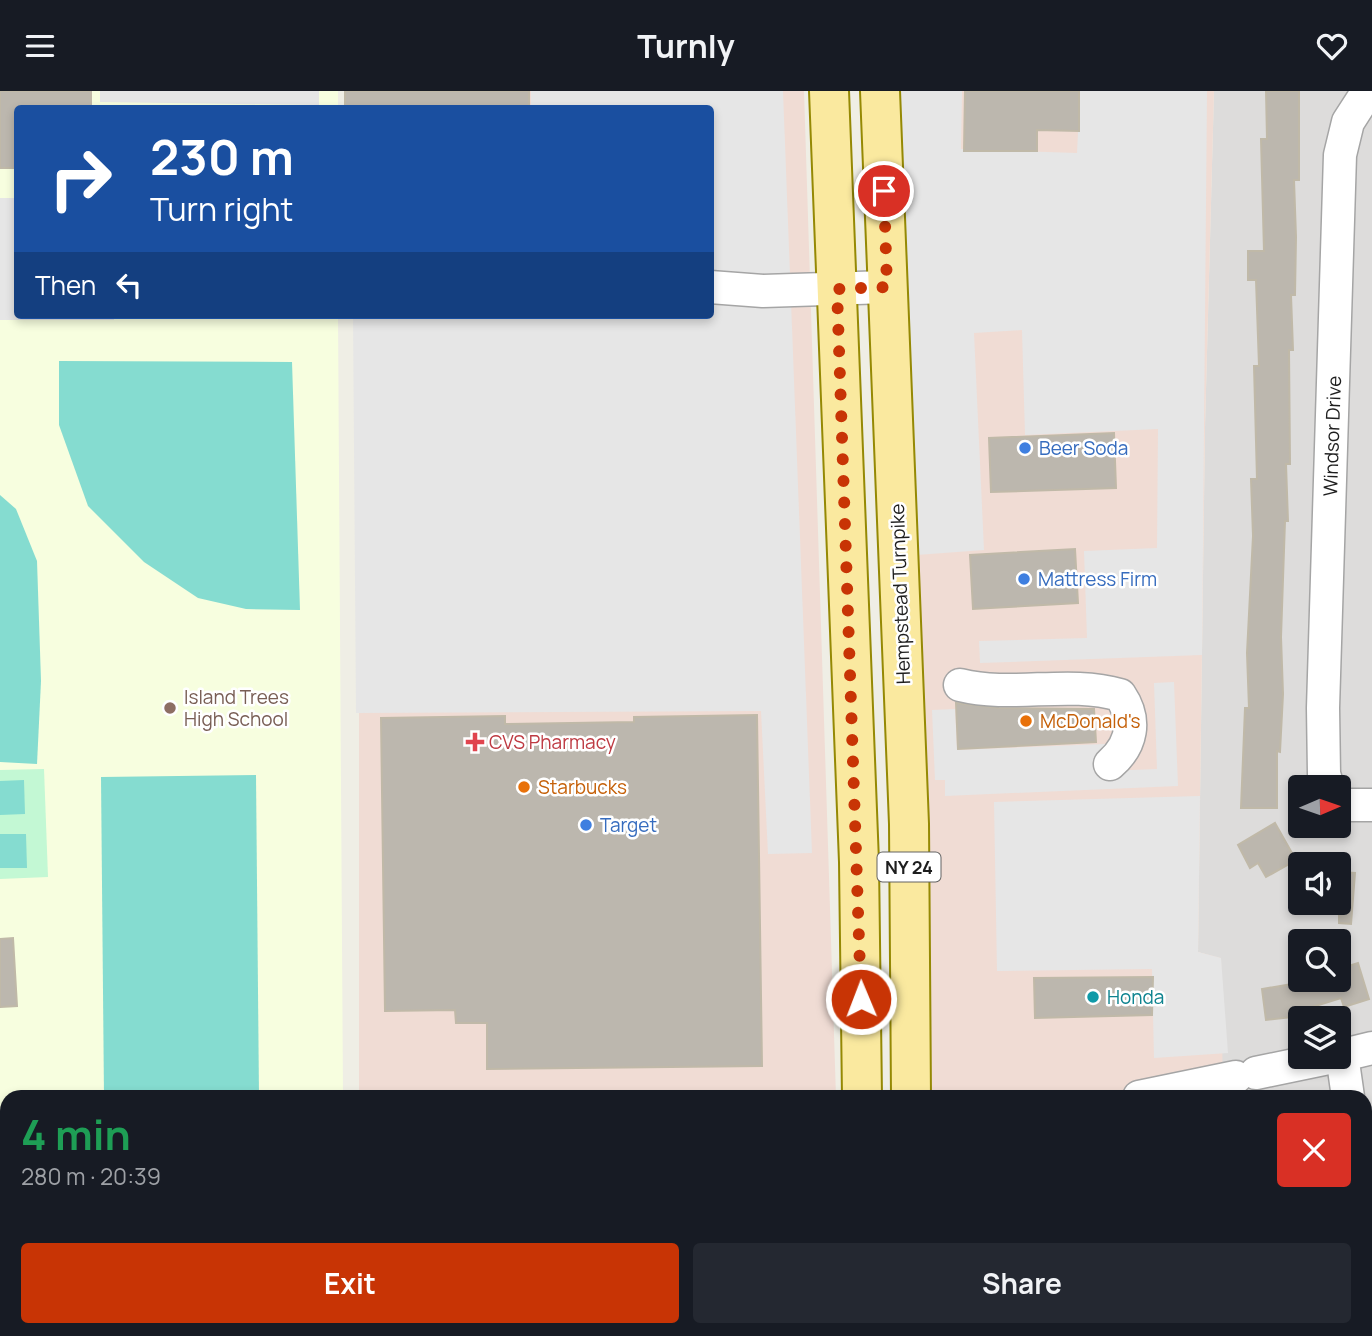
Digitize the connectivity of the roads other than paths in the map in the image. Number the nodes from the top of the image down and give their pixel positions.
1 (829, 91) edge
2 (880, 91) edge
3 (1368, 91) edge
4 (714, 287) edge
5 (887, 287) junction
6 (837, 289) junction
7 (960, 685) dead end
8 (1110, 764) dead end
9 (1324, 775) edge
10 (1372, 804) edge
11 (1351, 805) edge
12 (1372, 1048) edge
13 (1351, 1053) edge
14 (1288, 1066) edge
15 (1341, 1069) edge
16 (862, 1090) edge
17 (911, 1090) edge
18 (1173, 1090) edge
19 (1346, 1090) edge

1 - 6 main road, NY 24
2 - 5 main road, Hempstead Turnpike / NY 24
3 - 9 street, Windsor Drive
4 - 6 street
5 - 6 street
5 - 17 main road, Hempstead Turnpike / NY 24
6 - 16 main road, NY 24
7 - 8 street
10 - 11 street
12 - 13 street
14 - 18 street
15 - 19 street

